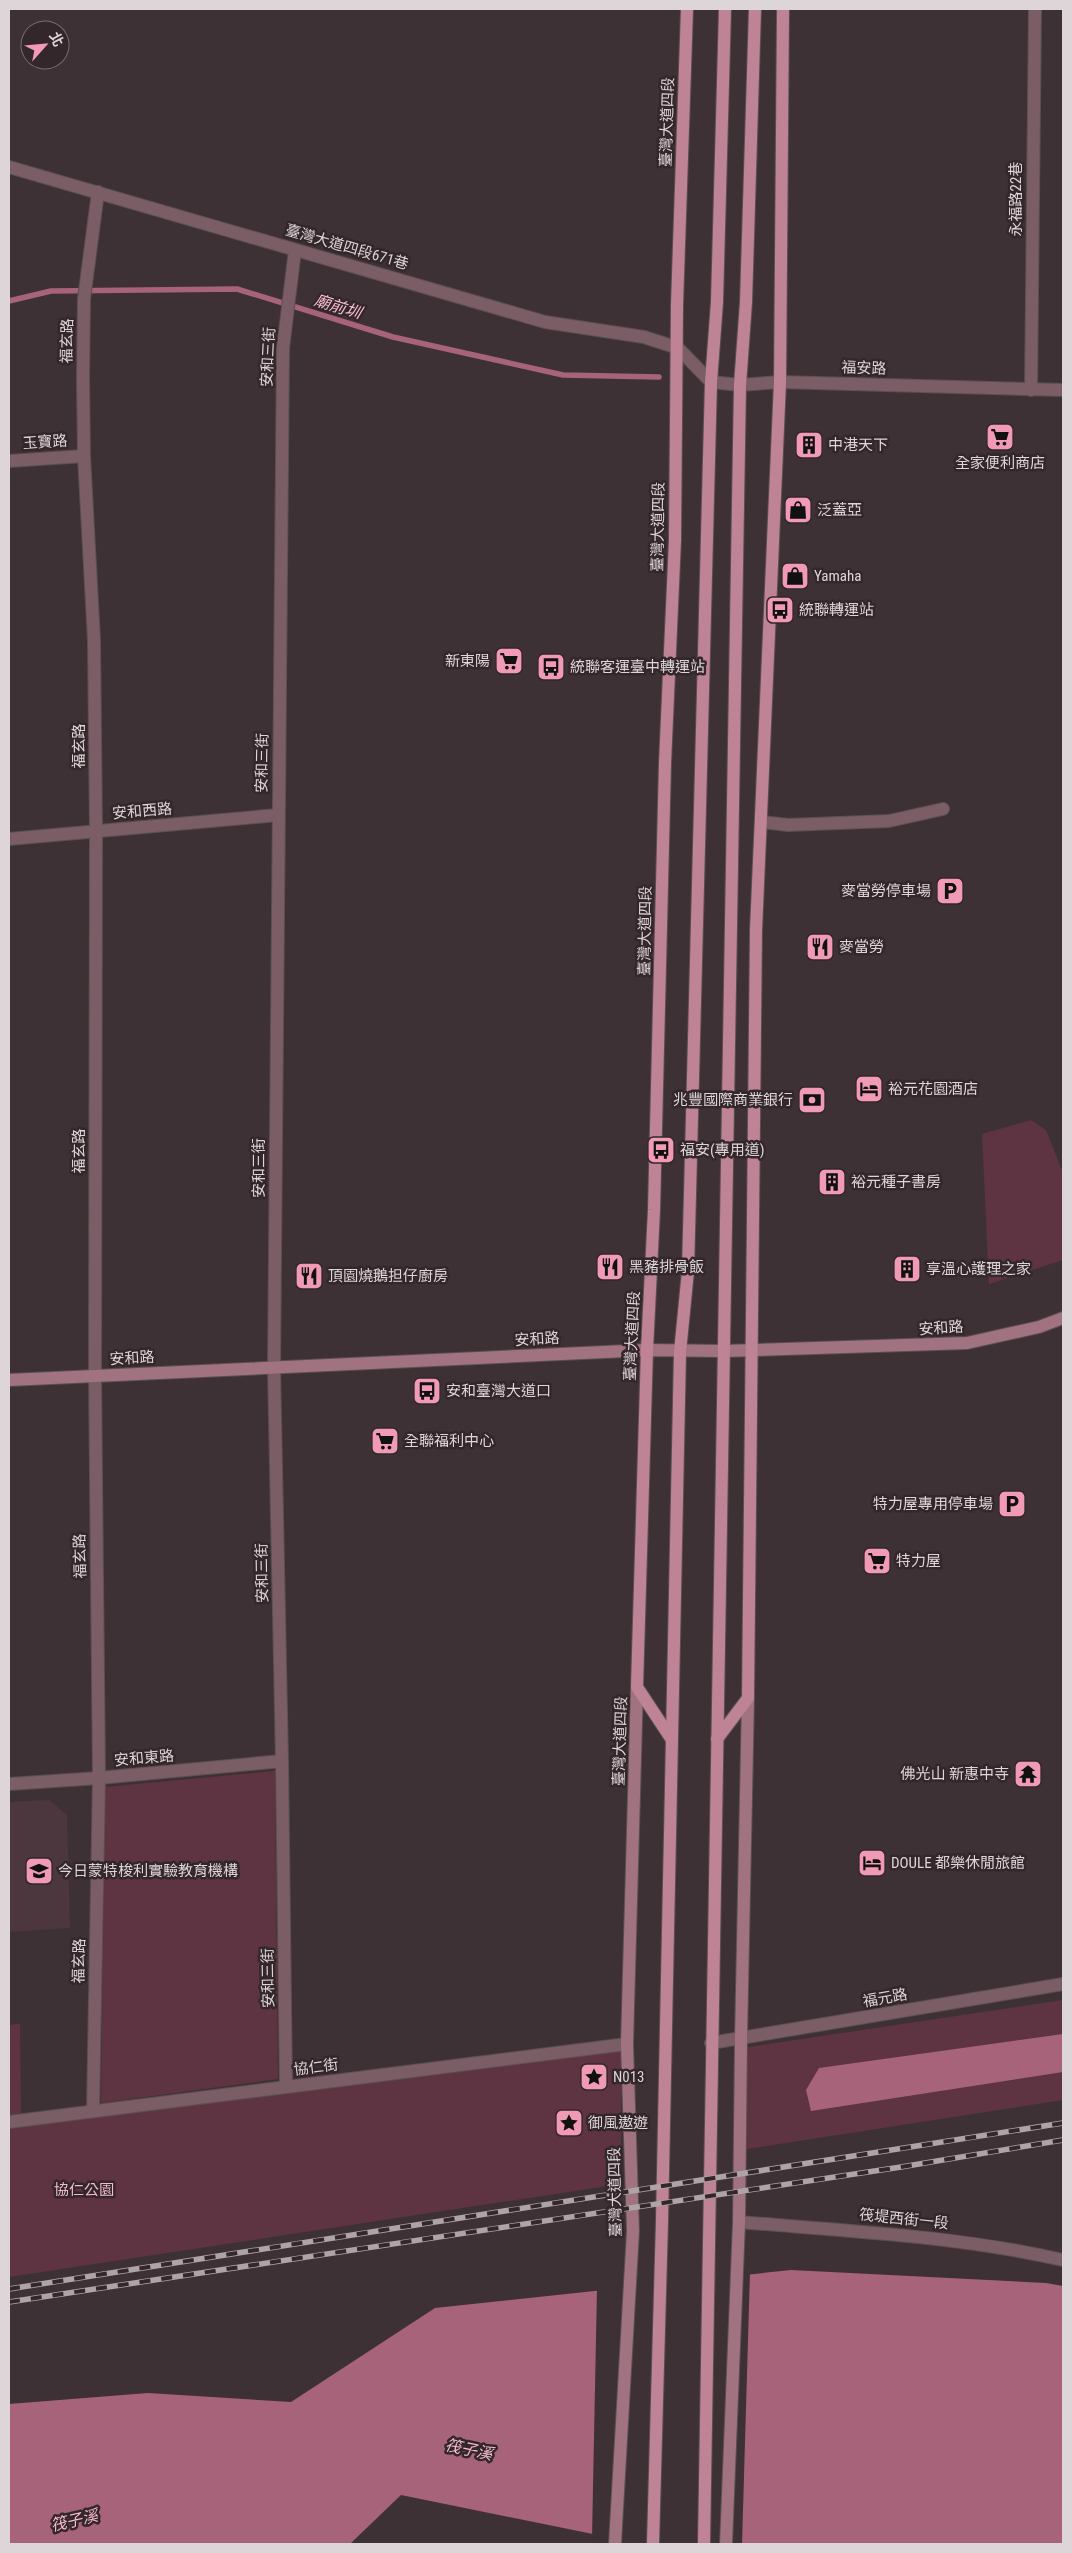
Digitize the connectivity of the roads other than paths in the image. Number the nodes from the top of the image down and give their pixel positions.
1 (686, 9) edge
2 (725, 9) edge
3 (755, 9) edge
4 (784, 9) edge
5 (1035, 9) edge
6 (9, 167) edge
7 (98, 192) junction
8 (295, 250) junction
9 (678, 348) junction
10 (711, 382) junction
11 (780, 382) junction
12 (740, 385) junction
13 (1031, 390) junction
14 (1063, 390) edge
15 (84, 456) junction
16 (9, 461) edge
17 (944, 809) dead end
18 (278, 815) junction
19 (762, 822) junction
20 (96, 831) junction
21 (9, 840) edge
22 (1063, 1318) edge
23 (646, 1350) junction
24 (751, 1350) junction
25 (724, 1351) junction
26 (680, 1352) junction
27 (274, 1368) junction
28 (94, 1376) junction
29 (9, 1380) edge
30 (637, 1687) junction
31 (748, 1698) junction
32 (717, 1738) junction
33 (672, 1740) junction
34 (282, 1761) junction
35 (99, 1778) junction
36 (9, 1784) edge
37 (1063, 1984) edge
38 (740, 2039) junction
39 (711, 2043) junction
40 (627, 2044) junction
41 (286, 2087) junction
42 (93, 2111) junction
43 (9, 2122) edge
44 (740, 2222) junction
45 (1063, 2260) edge
46 (615, 2544) edge
47 (653, 2544) edge
48 (704, 2544) edge
49 (726, 2544) edge

1 - 9 main road, 臺灣大道四段
2 - 10 main road
3 - 12 main road
4 - 11 main road
5 - 13 street, 永福路22巷
6 - 7 street, 臺灣大道四段671巷
7 - 8 street, 臺灣大道四段671巷
7 - 15 street, 福玄路
8 - 9 street, 臺灣大道四段671巷
8 - 18 street, 安和三街
9 - 10 street
9 - 23 main road, 臺灣大道四段
10 - 12 street, 福安路
10 - 26 main road
11 - 12 street, 福安路
11 - 13 street, 福安路
11 - 19 main road
12 - 25 main road
13 - 14 street, 福安路
15 - 16 street, 玉寶路
15 - 20 street, 福玄路
17 - 19 street
18 - 20 street, 安和西路
18 - 27 street, 安和三街
19 - 24 main road
20 - 21 street, 安和西路
20 - 28 street, 福玄路
22 - 24 street, 安和路
23 - 26 street, 安和路
23 - 27 street, 安和路
23 - 30 main road, 臺灣大道四段
24 - 25 street, 安和路
24 - 31 main road
25 - 26 street, 安和路
25 - 32 main road
26 - 33 main road
27 - 28 street, 安和路
27 - 34 street, 安和三街
28 - 29 street, 安和路
28 - 35 street, 福玄路
30 - 33 main road
30 - 40 street, 臺灣大道四段
31 - 32 main road
31 - 38 street
32 - 39 main road
33 - 47 main road
34 - 35 street, 安和東路
34 - 41 street, 安和三街
35 - 36 street, 安和東路
35 - 42 street, 福玄路
37 - 38 street, 福元路
38 - 39 street, 福元路
38 - 44 street
39 - 48 main road
40 - 41 street, 協仁街
40 - 46 street, 臺灣大道四段
41 - 42 street, 協仁街
42 - 43 street, 協仁街
44 - 45 street, 筏堤西街一段
44 - 49 street

